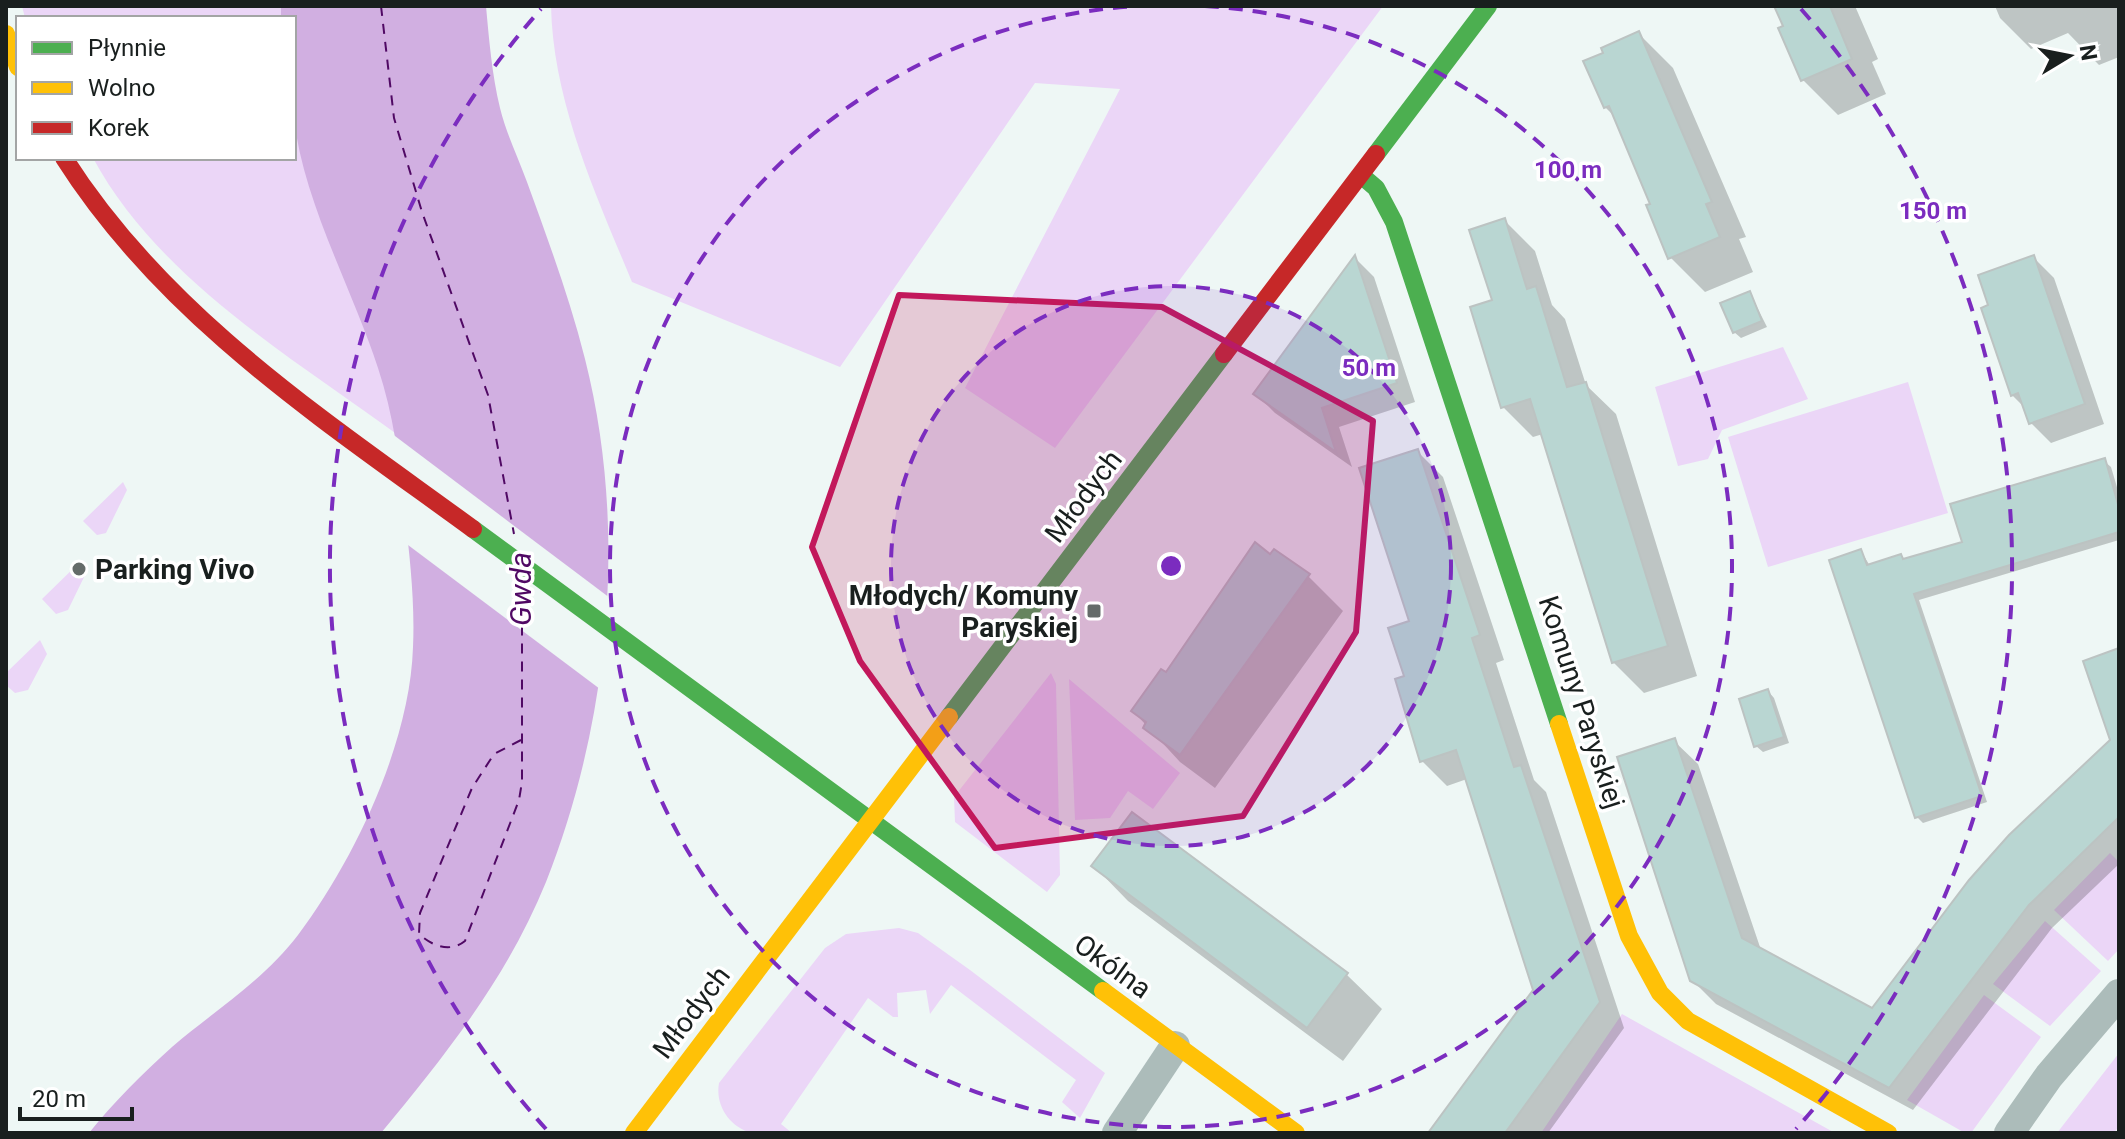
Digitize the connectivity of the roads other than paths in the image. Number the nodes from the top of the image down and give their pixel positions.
1 (1488, 6) edge
2 (6, 34) edge
3 (16, 62) edge
4 (65, 160) edge
5 (1362, 176) junction
6 (869, 821) junction
7 (2119, 994) edge
8 (1175, 1046) junction
9 (634, 1133) edge
10 (1117, 1133) edge
11 (1296, 1133) edge
12 (1888, 1133) edge
13 (2009, 1133) edge

1 - 5 street, Młodych
2 - 3 street
4 - 6 street, Okólna
5 - 6 street, Młodych
5 - 12 street, Komuny Paryskiej
6 - 8 street, Okólna
6 - 9 street, Młodych
7 - 13 street
8 - 10 street
8 - 11 street, Okólna

